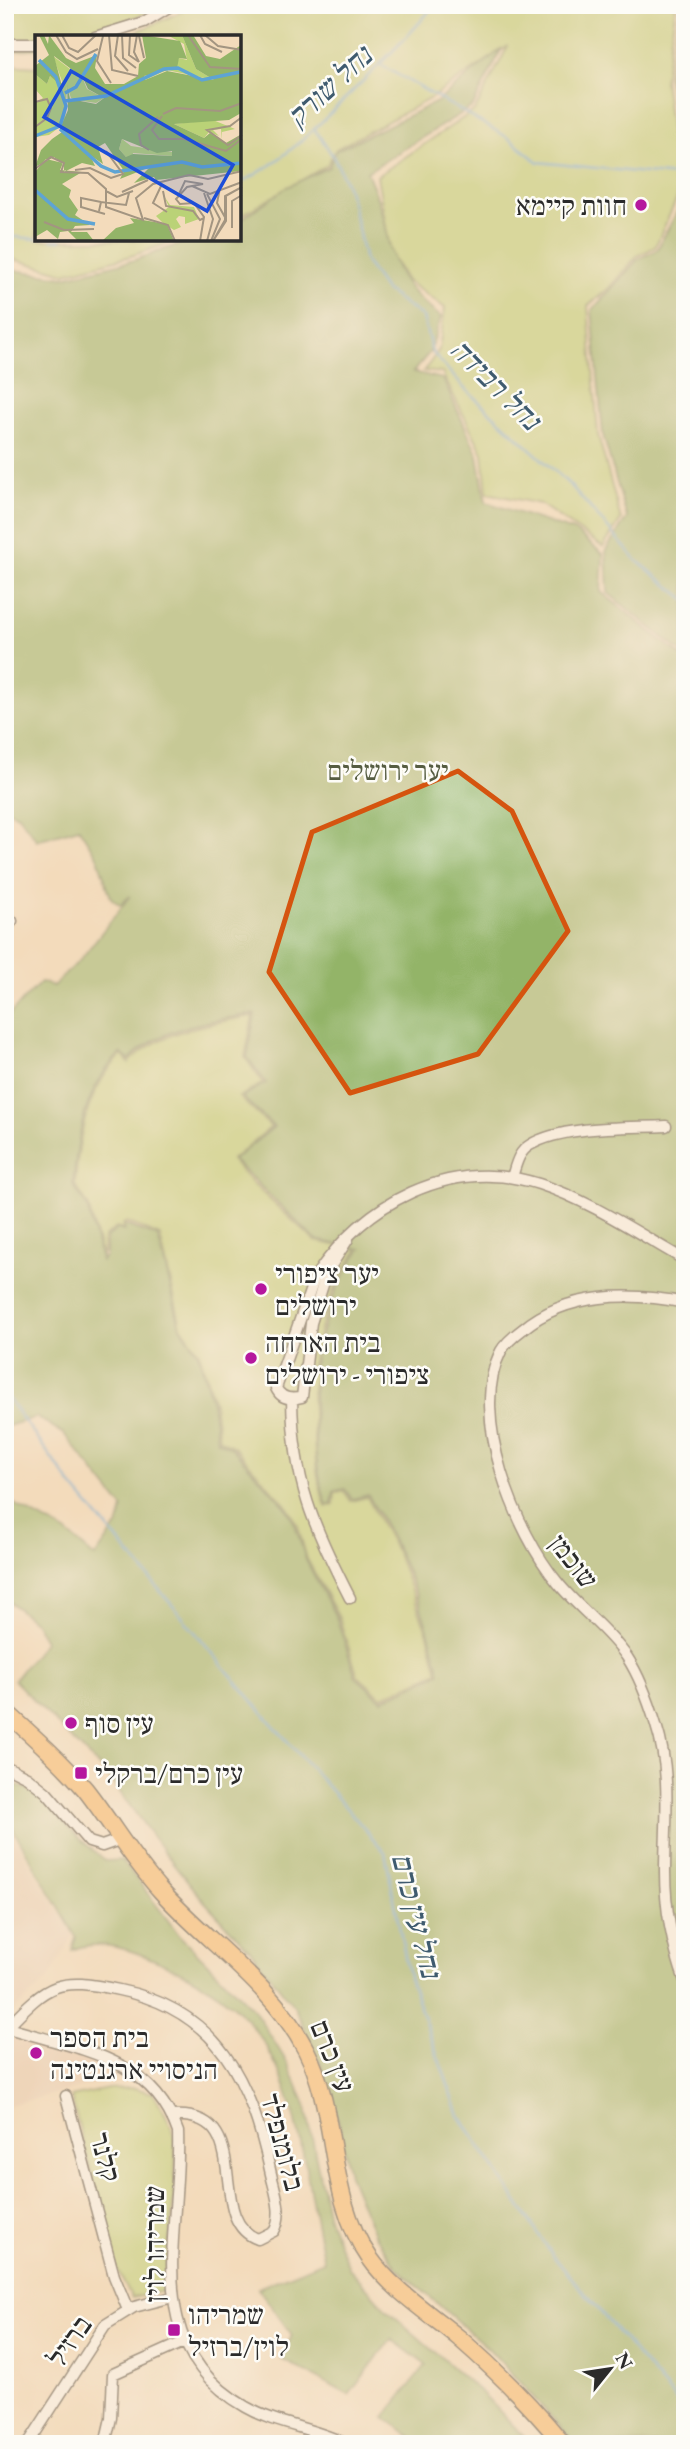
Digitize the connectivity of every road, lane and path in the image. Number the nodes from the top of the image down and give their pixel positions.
1 (172, 5) edge
2 (102, 35) edge
3 (5, 44) edge
4 (35, 44) edge
5 (666, 1126) dead end
6 (512, 1177) junction
7 (348, 1239) junction
8 (685, 1260) edge
9 (685, 1303) edge
10 (292, 1399) junction
11 (351, 1598) dead end
12 (5, 1711) edge
13 (5, 1766) edge
14 (119, 1840) junction
15 (685, 1981) edge
16 (6, 2027) edge
17 (66, 2096) dead end
18 (173, 2116) junction
19 (173, 2297) junction
20 (128, 2310) junction
21 (184, 2342) junction
22 (341, 2443) edge
23 (29, 2444) edge
24 (105, 2444) edge
25 (563, 2444) edge

1 - 2 street
3 - 4 street
5 - 6 street
6 - 7 street
6 - 8 street
7 - 10 street
7 - 10 street
9 - 15 street, שוכמן
10 - 11 street
12 - 14 main road, עין כרם
13 - 14 street
14 - 25 main road, עין כרם
16 - 18 street
16 - 18 street, בלומנפלד
17 - 20 street, קלנר
18 - 19 street, שמריהו לוין
19 - 20 street, ברזיל
19 - 21 street, שמריהו לוין
20 - 23 street, ברזיל
21 - 22 street, שמריהו לוין
21 - 24 street

